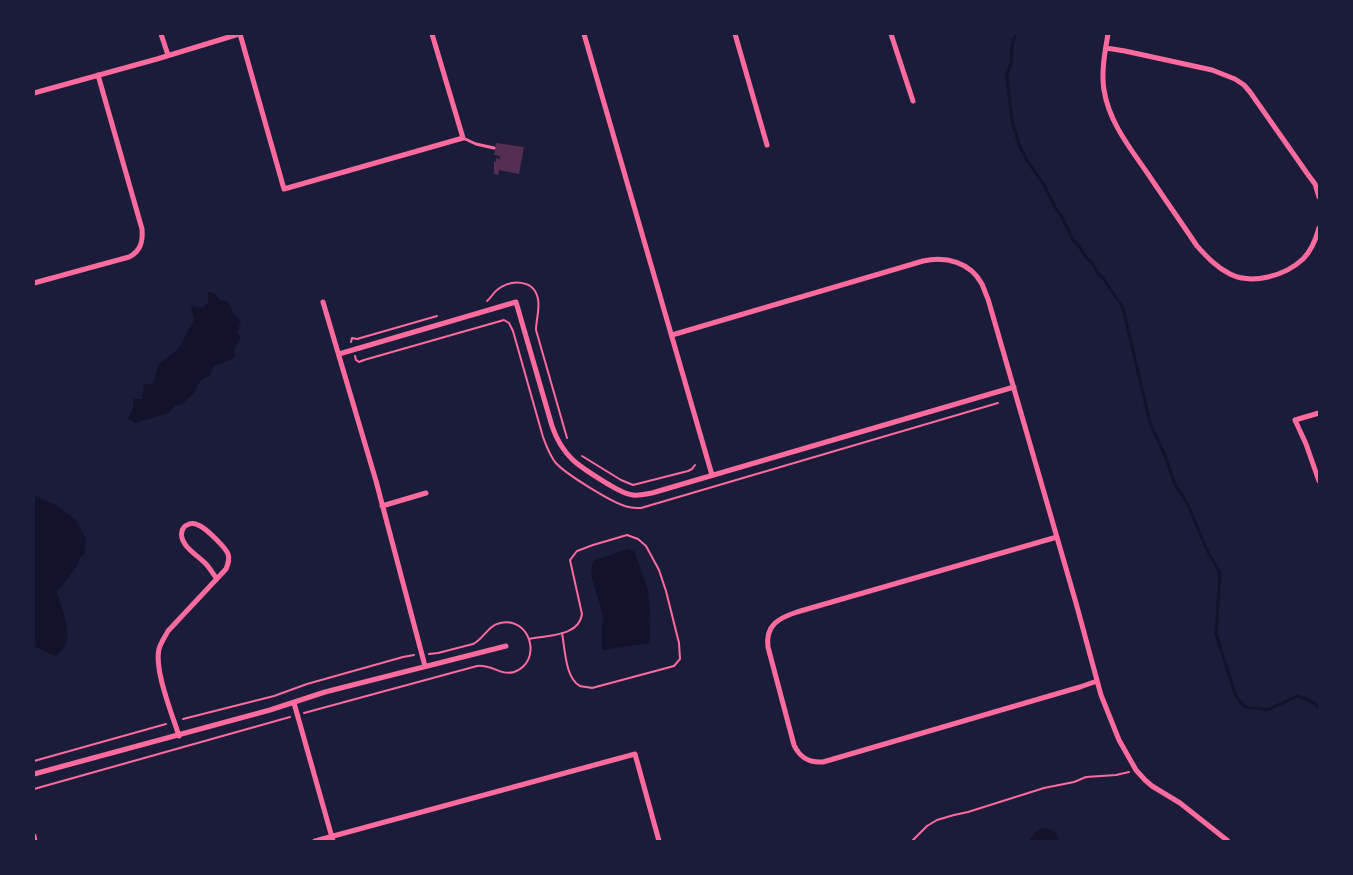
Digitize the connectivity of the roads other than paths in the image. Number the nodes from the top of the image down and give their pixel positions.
1 (161, 34) edge
2 (239, 34) edge
3 (432, 34) edge
4 (584, 34) edge
5 (735, 34) edge
6 (891, 34) edge
7 (1108, 34) edge
8 (1106, 48) junction
9 (168, 55) junction
10 (98, 76) junction
11 (34, 93) edge
12 (912, 101) dead end
13 (463, 138) junction
14 (768, 145) dead end
15 (494, 148) dead end
16 (1319, 197) edge
17 (1319, 228) edge
18 (34, 283) edge
19 (322, 302) dead end
20 (672, 335) junction
21 (339, 354) junction
22 (1014, 386) junction
23 (1319, 413) edge
24 (712, 475) junction
25 (1319, 481) edge
26 (426, 493) dead end
27 (382, 506) junction
28 (1057, 537) junction
29 (216, 579) junction
30 (506, 646) dead end
31 (425, 666) junction
32 (1097, 681) junction
33 (294, 702) junction
34 (179, 736) junction
35 (34, 774) edge
36 (34, 836) edge
37 (333, 839) edge
38 (35, 841) edge
39 (315, 841) edge
40 (659, 841) edge
41 (1228, 841) edge

1 - 9 street
2 - 9 street
2 - 13 street
3 - 13 street
4 - 20 street
5 - 14 street
6 - 12 street
7 - 8 street
8 - 16 street
8 - 17 street
9 - 10 street
10 - 11 street
10 - 18 street
13 - 15 lane
19 - 21 street
20 - 22 street
20 - 24 street
21 - 24 street
21 - 27 street
22 - 24 street
22 - 28 street
23 - 25 street
26 - 27 street
27 - 31 street
28 - 32 street
28 - 32 street
29 - 29 street
29 - 34 street
30 - 31 street
31 - 33 street
32 - 41 street
33 - 34 street
33 - 37 street
34 - 35 street
36 - 38 street
37 - 39 street
37 - 40 street

